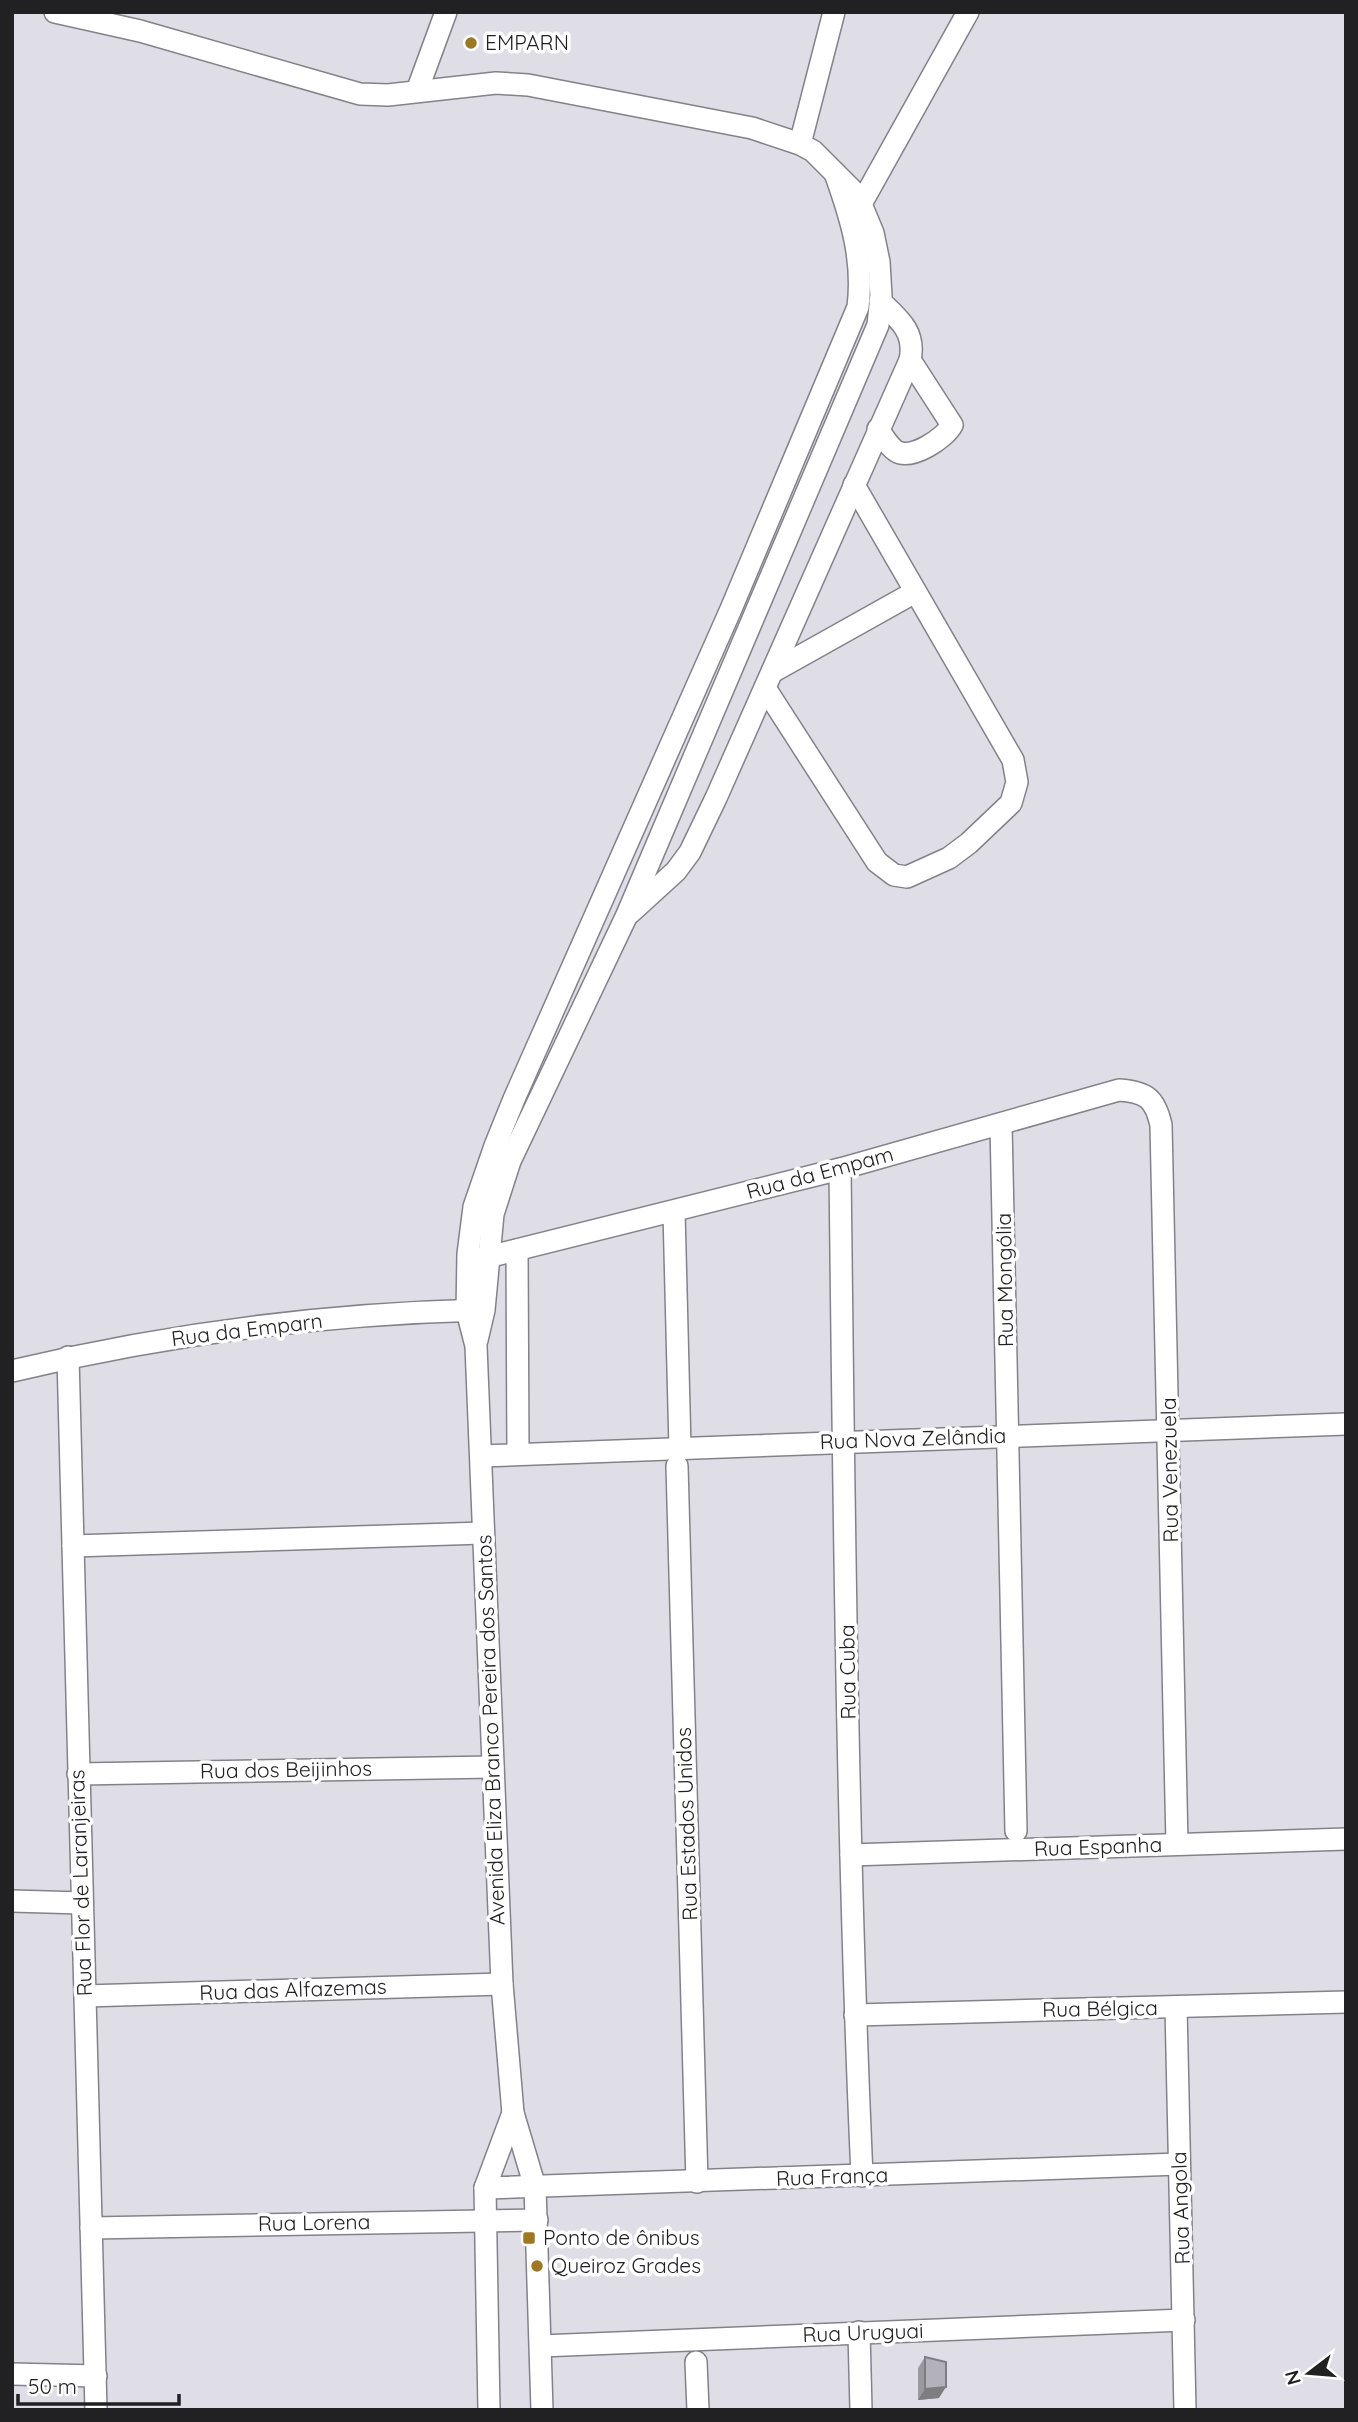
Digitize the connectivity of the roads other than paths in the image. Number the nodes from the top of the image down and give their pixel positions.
1 (55, 12) edge
2 (446, 12) edge
3 (834, 12) edge
4 (968, 12) edge
5 (417, 91) junction
6 (800, 144) junction
7 (835, 173) junction
8 (862, 204) junction
9 (880, 301) junction
10 (910, 360) junction
11 (878, 429) junction
12 (854, 485) junction
13 (753, 559) junction
14 (775, 570) junction
15 (809, 585) junction
16 (915, 592) junction
17 (768, 680) junction
18 (626, 917) junction
19 (1150, 1098) joint
20 (1001, 1124) junction
21 (840, 1168) junction
22 (674, 1212) junction
23 (517, 1250) junction
24 (478, 1260) junction
25 (475, 1310) junction
26 (68, 1357) junction
27 (12, 1371) edge
28 (1346, 1424) edge
29 (1169, 1430) junction
30 (1009, 1436) junction
31 (843, 1442) junction
32 (518, 1454) junction
33 (481, 1455) junction
34 (678, 1457) junction
35 (483, 1533) junction
36 (73, 1546) junction
37 (493, 1767) junction
38 (78, 1774) junction
39 (1016, 1831) dead end
40 (1346, 1839) edge
41 (1177, 1844) junction
42 (851, 1855) junction
43 (12, 1901) edge
44 (82, 1903) junction
45 (502, 1984) junction
46 (85, 1996) junction
47 (1346, 2002) edge
48 (1176, 2007) junction
49 (855, 2015) junction
50 (513, 2113) junction
51 (1179, 2164) junction
52 (862, 2176) junction
53 (697, 2182) junction
54 (535, 2187) junction
55 (485, 2188) junction
56 (484, 2219) junction
57 (537, 2220) junction
58 (91, 2228) junction
59 (1184, 2320) junction
60 (859, 2332) junction
61 (541, 2346) junction
62 (696, 2362) dead end
63 (12, 2374) edge
64 (96, 2376) junction
65 (96, 2410) edge
66 (489, 2410) edge
67 (542, 2410) edge
68 (698, 2410) edge
69 (861, 2410) edge
70 (1185, 2410) edge

1 - 5 street
2 - 5 street
3 - 6 street
4 - 8 street
5 - 6 street
6 - 7 street
7 - 8 street
7 - 13 street
8 - 9 street
9 - 10 street
9 - 14 street
10 - 11 street
10 - 11 street
11 - 12 street
12 - 15 street
12 - 16 street
13 - 14 street
13 - 24 street
14 - 15 street
14 - 18 street
15 - 17 street
16 - 17 street
16 - 17 street
17 - 18 street
18 - 24 street
19 - 20 street, Rua da Empam
19 - 29 street, Rua Venezuela
20 - 21 street, Rua da Empam
20 - 30 street, Rua Mongólia
21 - 22 street, Rua da Empam
21 - 31 street, Rua Cuba
22 - 23 street, Rua da Empam
22 - 34 street, Rua Estados Unidos
23 - 24 street, Rua da Empam
23 - 32 street
24 - 25 street, Avenida Eliza Branco Pereira dos Santos
25 - 26 street, Rua da Emparn
25 - 33 street, Avenida Eliza Branco Pereira dos Santos
26 - 27 street, Rua da Emparn
26 - 36 street, Rua Flor de Laranjeiras
28 - 29 street, Rua Nova Zelândia
29 - 30 street, Rua Nova Zelândia
29 - 41 street, Rua Venezuela
30 - 31 street, Rua Nova Zelândia
30 - 39 street, Rua Mongólia
31 - 34 street, Rua Nova Zelândia
31 - 42 street, Rua Cuba
32 - 33 street, Rua Nova Zelândia
32 - 34 street, Rua Nova Zelândia
33 - 35 street, Avenida Eliza Branco Pereira dos Santos
34 - 53 street, Rua Estados Unidos
35 - 36 street
35 - 37 street, Avenida Eliza Branco Pereira dos Santos
36 - 38 street, Rua Flor de Laranjeiras
37 - 38 street, Rua dos Beijinhos
37 - 45 street, Avenida Eliza Branco Pereira dos Santos
38 - 44 street, Rua Flor de Laranjeiras
40 - 41 street, Rua Espanha
41 - 42 street, Rua Espanha
42 - 49 street, Rua Cuba
43 - 44 street
44 - 46 street, Rua Flor de Laranjeiras
45 - 46 street, Rua das Alfazemas
45 - 50 street, Avenida Eliza Branco Pereira dos Santos
46 - 58 street, Rua Flor de Laranjeiras
47 - 48 street, Rua Bélgica
48 - 49 street, Rua Bélgica
48 - 51 street, Rua Angola
49 - 52 street, Rua Cuba
50 - 54 street, Avenida Eliza Branco Pereira dos Santos
50 - 55 street, Avenida Eliza Branco Pereira dos Santos
51 - 52 street, Rua França
51 - 59 street, Rua Angola
52 - 53 street, Rua França
53 - 54 street, Rua França
54 - 55 street, Rua França
54 - 57 street, Avenida Eliza Branco Pereira dos Santos
55 - 56 street, Avenida Eliza Branco Pereira dos Santos
56 - 57 street, Rua Lorena
56 - 58 street, Rua Lorena
56 - 66 street, Avenida Eliza Branco Pereira dos Santos
57 - 61 street, Avenida Eliza Branco Pereira dos Santos
58 - 64 street, Rua Flor de Laranjeiras
59 - 60 street, Rua Uruguai
59 - 70 street, Rua Angola
60 - 61 street, Rua Uruguai
60 - 69 street
61 - 67 street, Avenida Eliza Branco Pereira dos Santos
62 - 68 street
63 - 64 street
64 - 65 street, Rua Flor de Laranjeiras

